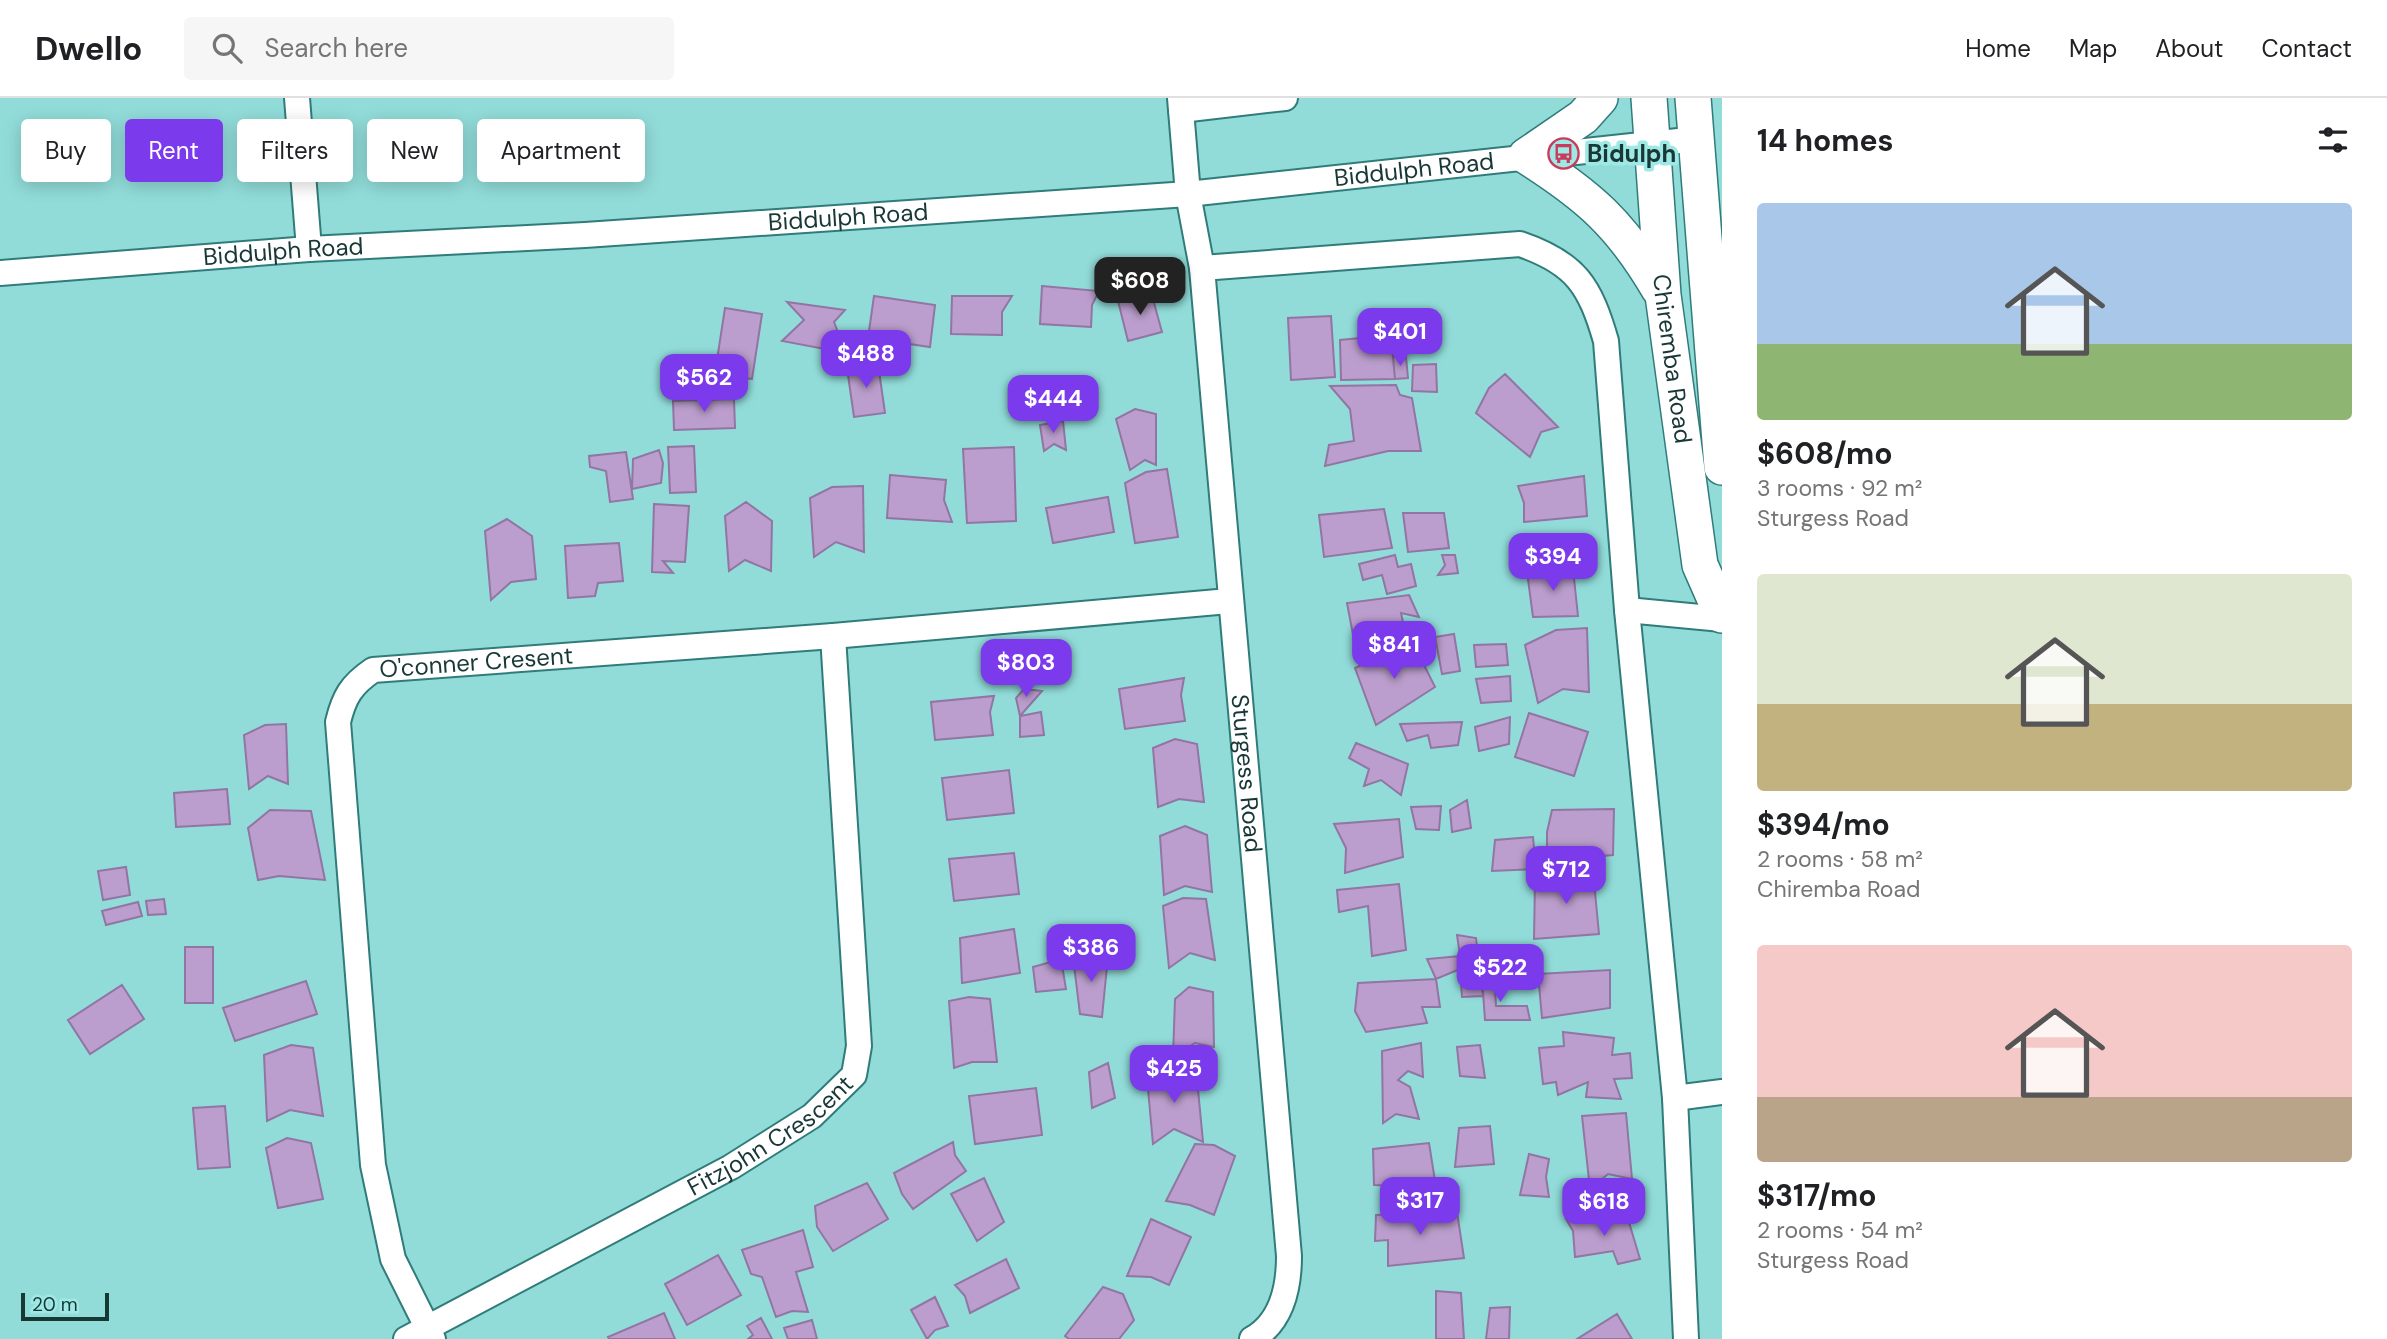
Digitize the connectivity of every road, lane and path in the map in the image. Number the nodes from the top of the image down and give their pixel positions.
1 (297, 98) edge
2 (1286, 98) edge
3 (1600, 98) edge
4 (1649, 98) edge
5 (1693, 98) edge
6 (1180, 104) edge
7 (1697, 139) junction
8 (1654, 145) junction
9 (1526, 156) junction
10 (1188, 194) junction
11 (309, 248) junction
12 (1202, 268) junction
13 (0, 273) edge
14 (1662, 295) junction
15 (1722, 467) edge
16 (1229, 601) junction
17 (1627, 610) junction
18 (1722, 617) edge
19 (833, 636) junction
20 (1722, 1092) edge
21 (1675, 1098) junction
22 (422, 1335) edge
23 (1252, 1339) edge
24 (1686, 1339) edge

1 - 11 street
2 - 6 street
3 - 9 main road
4 - 8 main road, Chiremba Road
5 - 7 main road, Chiremba Road
6 - 10 street, Sturgess Road
7 - 8 street, Biddulph Road
7 - 15 main road, Chiremba Road
8 - 9 street, Biddulph Road
8 - 14 main road, Chiremba Road
9 - 10 street, Biddulph Road
9 - 14 main road
10 - 11 street, Biddulph Road
10 - 12 street, Sturgess Road
11 - 13 street, Biddulph Road
12 - 16 street, Sturgess Road
12 - 17 street
14 - 18 main road, Chiremba Road
16 - 19 street, O'conner Cresent
16 - 23 street, Sturgess Road
17 - 18 street
17 - 21 street
19 - 22 street, Fitzjohn Crescent
19 - 22 street, O'conner Cresent
20 - 21 street
21 - 24 street

